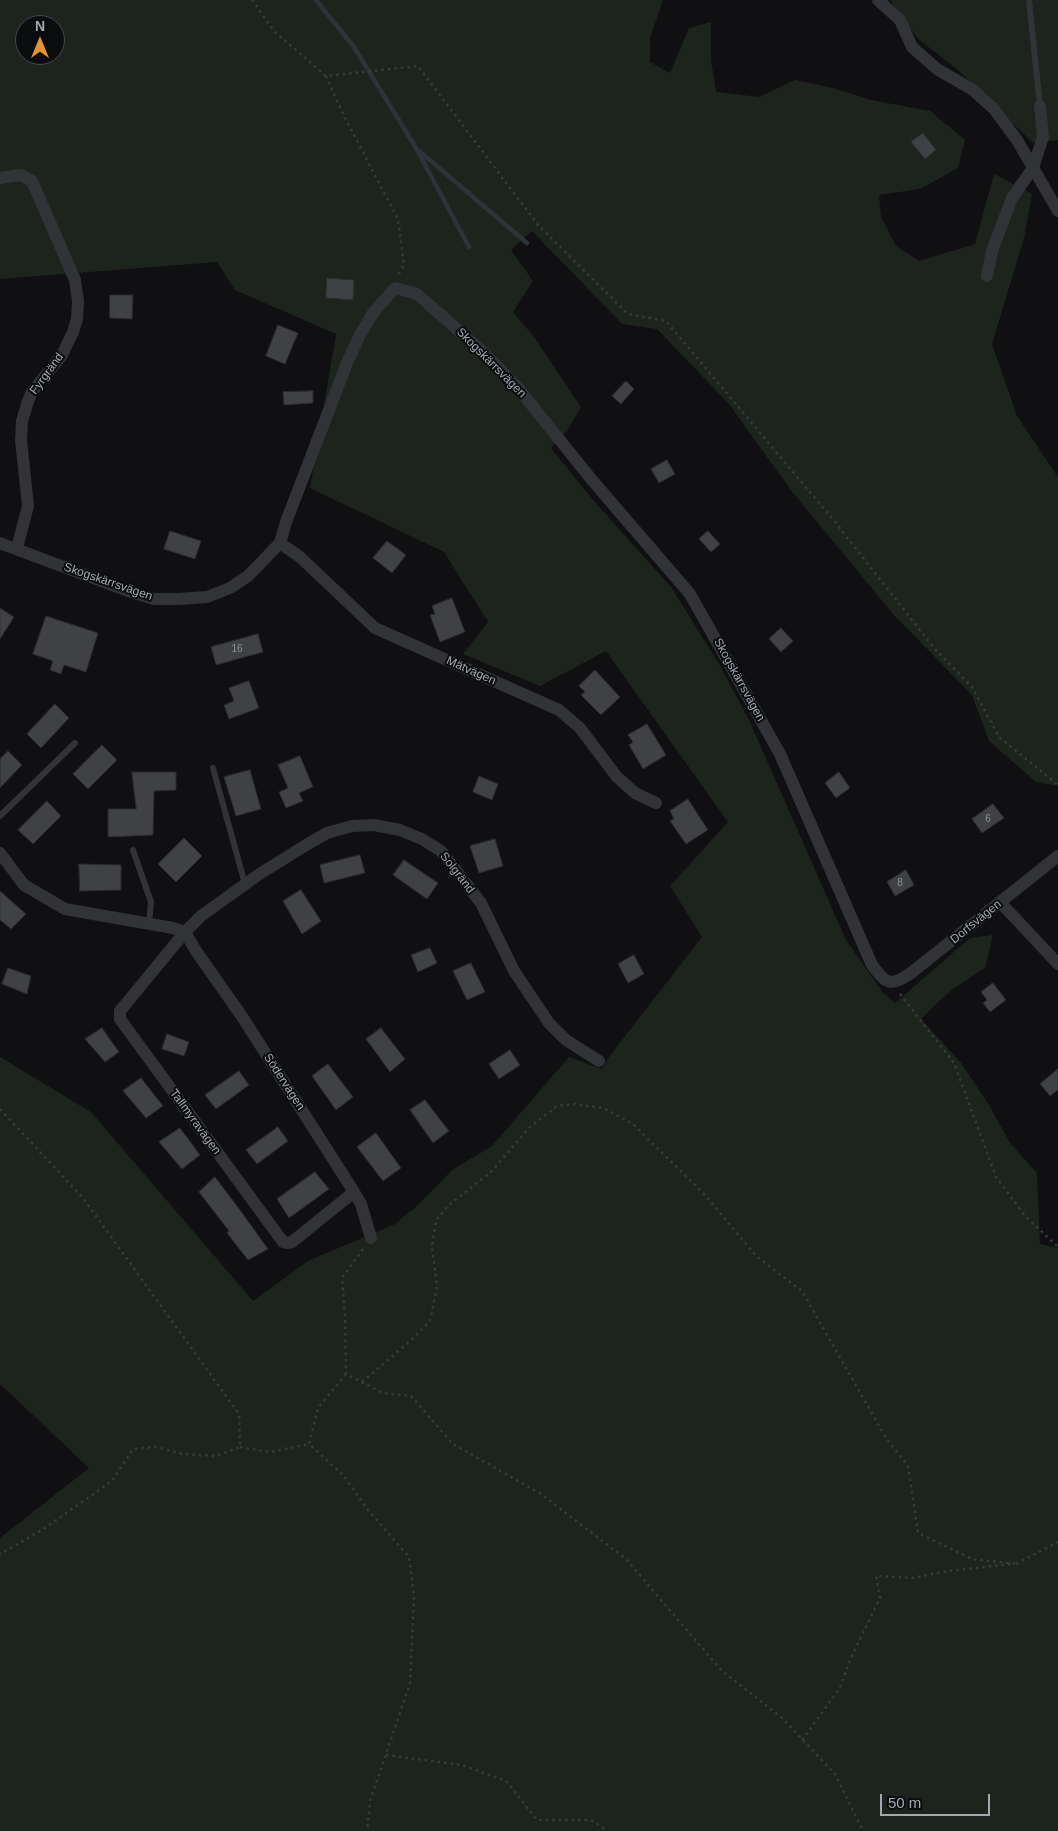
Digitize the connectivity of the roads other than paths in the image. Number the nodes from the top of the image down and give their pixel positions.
1 (878, 0) edge
2 (1029, 0) edge
3 (1040, 106) joint
4 (1033, 168) junction
5 (0, 178) edge
6 (1058, 211) edge
7 (987, 276) dead end
8 (0, 543) edge
9 (280, 543) junction
10 (17, 548) junction
11 (75, 743) dead end
12 (212, 768) dead end
13 (656, 803) dead end
14 (0, 816) edge
15 (133, 850) dead end
16 (1058, 856) edge
17 (1, 857) edge
18 (245, 884) junction
19 (1000, 902) junction
20 (149, 924) junction
21 (185, 932) junction
22 (1058, 964) edge
23 (890, 982) joint
24 (600, 1061) dead end
25 (354, 1192) junction
26 (371, 1238) road end

1 - 4 street
2 - 3 lane
3 - 4 street
4 - 6 street
4 - 7 street
5 - 10 street, Fyrgränd
8 - 10 street, Skogskärrsvägen
9 - 10 street, Skogskärrsvägen
9 - 13 street, Mätvägen
9 - 23 street, Skogskärrsvägen
11 - 14 lane
12 - 18 lane
15 - 20 lane
16 - 19 street, Dorfsvägen
17 - 20 street
18 - 21 street, Solgränd
18 - 24 street, Solgränd
19 - 22 street
19 - 23 street, Dorfsvägen
20 - 21 street
21 - 25 street, Södervägen
21 - 25 street, Tallmyravägen
25 - 26 street, Södervägen

